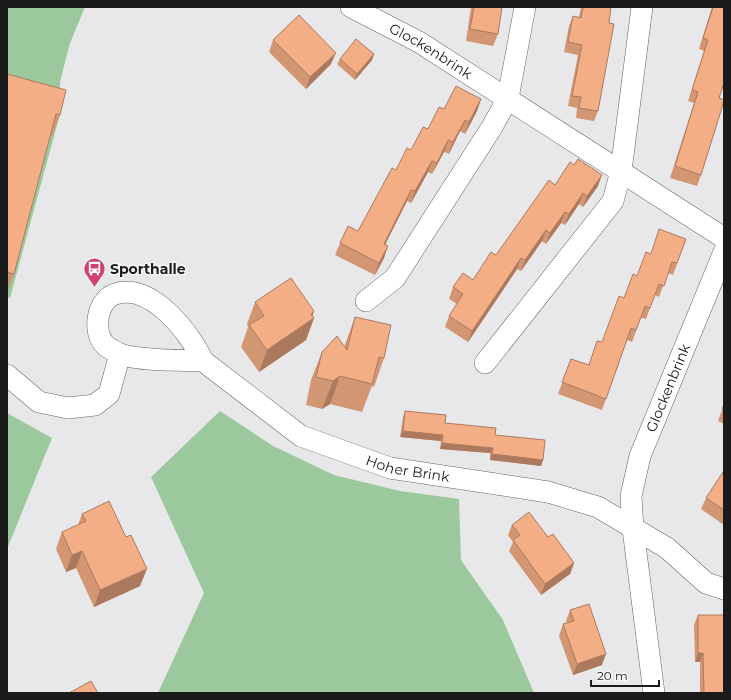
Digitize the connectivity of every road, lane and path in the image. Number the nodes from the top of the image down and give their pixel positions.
1 (351, 7) edge
2 (525, 7) edge
3 (642, 7) edge
4 (508, 98) junction
5 (621, 170) junction
6 (724, 238) edge
7 (724, 252) edge
8 (366, 301) dead end
9 (120, 354) junction
10 (203, 361) junction
11 (485, 362) dead end
12 (7, 375) edge
13 (633, 529) junction
14 (724, 589) edge
15 (654, 693) edge

1 - 4 street, Glockenbrink
2 - 4 street
3 - 5 street
4 - 5 street, Glockenbrink
4 - 8 street
5 - 6 street, Glockenbrink
5 - 11 street
7 - 13 street, Glockenbrink
9 - 10 street, Hoher Brink
9 - 10 street, Hoher Brink
9 - 12 street
10 - 13 street, Hoher Brink
13 - 14 street, Hoher Brink
13 - 15 street, Glockenbrink

